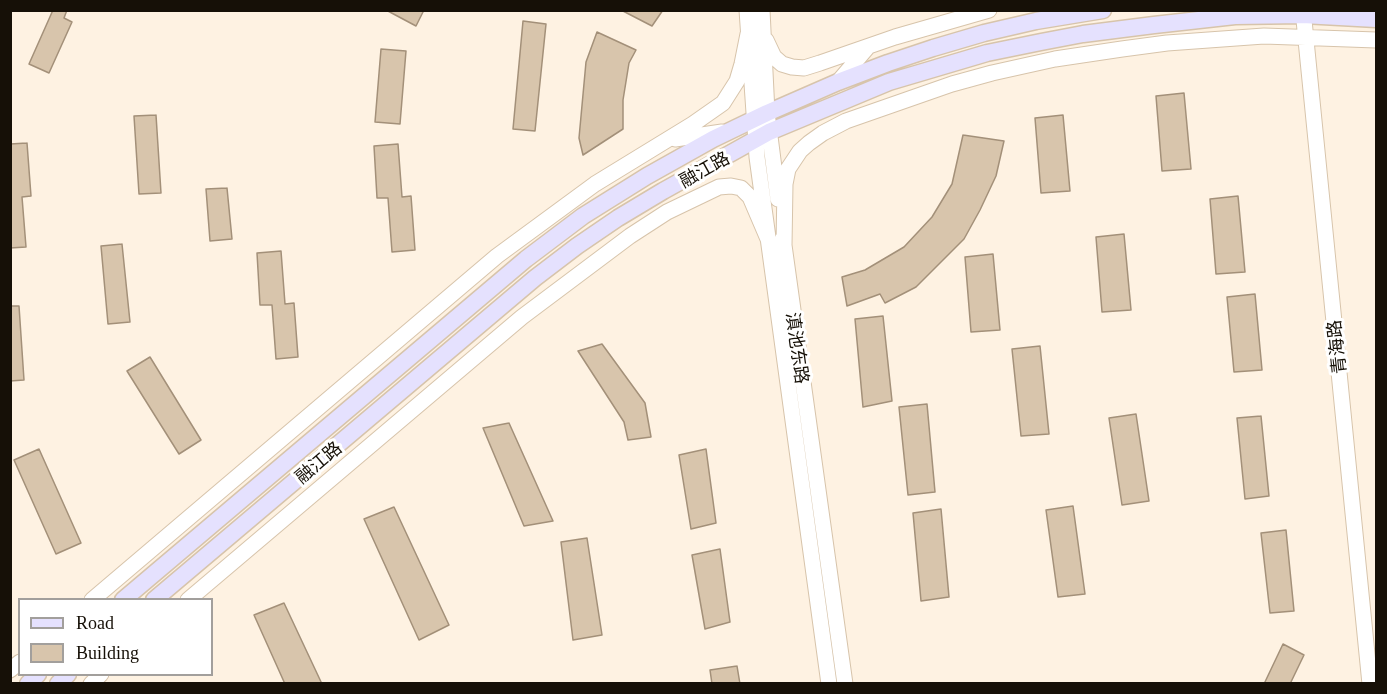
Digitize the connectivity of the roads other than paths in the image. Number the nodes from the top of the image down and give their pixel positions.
1 (747, 10) edge
2 (762, 10) edge
3 (989, 10) edge
4 (1103, 10) edge
5 (1303, 13) edge
6 (1374, 19) edge
7 (756, 34) junction
8 (1305, 37) junction
9 (1326, 38) junction
10 (1377, 40) edge
11 (869, 46) junction
12 (838, 82) junction
13 (760, 116) junction
14 (731, 130) junction
15 (762, 136) junction
16 (666, 140) junction
17 (708, 166) junction
18 (667, 212) junction
19 (768, 238) junction
20 (784, 246) junction
21 (94, 598) edge
22 (125, 598) edge
23 (156, 598) edge
24 (190, 598) edge
25 (829, 684) edge
26 (845, 684) edge
27 (1370, 684) edge

1 - 7 street, 滇池东路
2 - 7 street, 滇池东路
3 - 11 street
4 - 12 main road, 融江路
5 - 6 main road, 融江路
5 - 8 street, 青海路
5 - 15 main road, 融江路
6 - 9 street
7 - 11 street
7 - 13 street, 滇池东路
7 - 16 street
8 - 9 street
8 - 20 street
8 - 27 street, 青海路
9 - 10 street
11 - 12 street
12 - 13 main road, 融江路
13 - 14 main road, 融江路
13 - 15 street, 滇池东路
14 - 16 street
14 - 22 main road, 融江路
15 - 17 main road, 融江路
15 - 19 street, 滇池东路
15 - 20 street, 滇池东路
16 - 21 street
17 - 18 street
17 - 23 main road, 融江路
18 - 19 street
18 - 24 street
19 - 25 street, 滇池东路
20 - 26 street, 滇池东路

